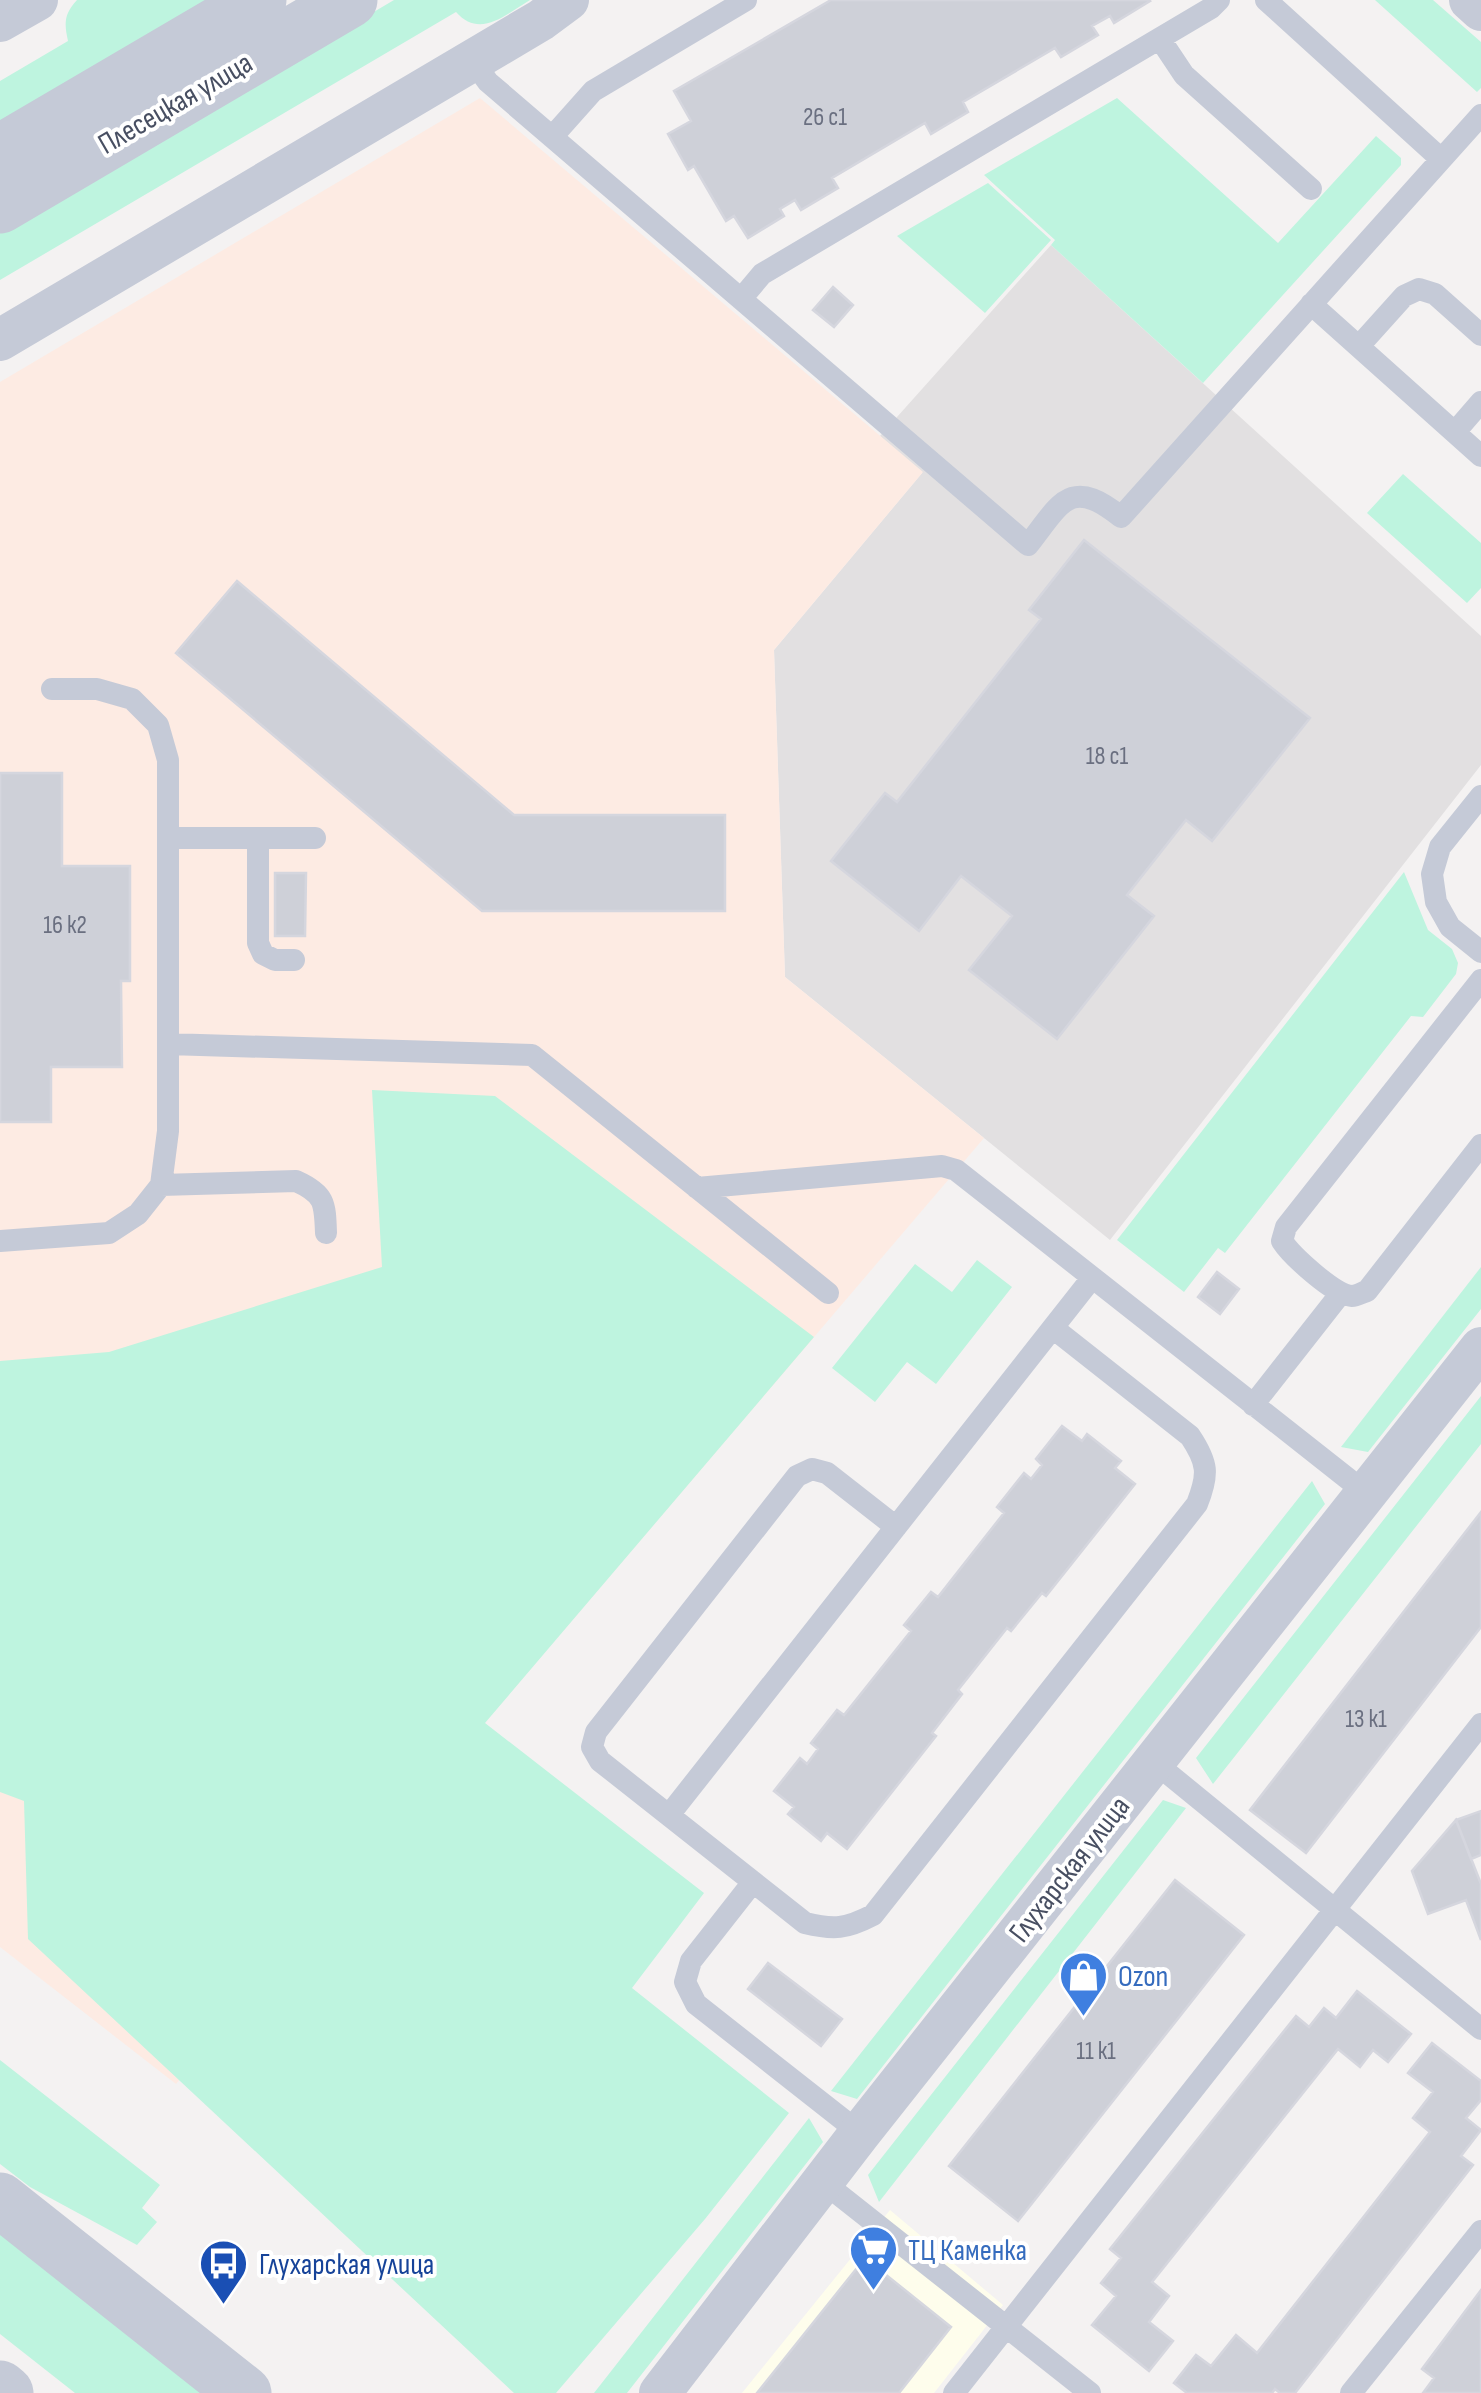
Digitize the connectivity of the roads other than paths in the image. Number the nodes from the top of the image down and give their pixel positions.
1 (37, 0) edge
2 (259, 0) edge
3 (350, 0) edge
4 (568, 0) edge
5 (746, 0) edge
6 (1219, 0) edge
7 (1266, 0) edge
8 (1470, 0) edge
9 (1481, 10) edge
10 (0, 21) edge
11 (1160, 38) junction
12 (472, 60) junction
13 (1481, 115) edge
14 (552, 137) junction
15 (0, 152) edge
16 (1442, 158) junction
17 (1311, 189) dead end
18 (0, 206) edge
19 (741, 299) junction
20 (1311, 304) junction
21 (1481, 335) edge
22 (0, 340) edge
23 (1359, 346) junction
24 (1481, 402) edge
25 (1454, 432) junction
26 (1481, 456) edge
27 (52, 689) dead end
28 (1481, 796) edge
29 (168, 838) junction
30 (258, 838) junction
31 (315, 838) dead end
32 (1481, 952) edge
33 (294, 960) dead end
34 (1481, 980) edge
35 (168, 1044) junction
36 (1481, 1145) edge
37 (161, 1186) junction
38 (698, 1188) junction
39 (326, 1233) dead end
40 (0, 1241) edge
41 (1092, 1278) junction
42 (828, 1292) dead end
43 (1341, 1293) junction
44 (1052, 1328) junction
45 (1481, 1348) edge
46 (1253, 1405) junction
47 (1366, 1494) junction
48 (896, 1527) junction
49 (1481, 1724) edge
50 (1154, 1762) junction
51 (668, 1815) junction
52 (753, 1882) junction
53 (1334, 1908) junction
54 (1481, 2029) edge
55 (860, 2133) junction
56 (823, 2182) junction
57 (0, 2200) edge
58 (1481, 2231) edge
59 (1005, 2327) junction
60 (0, 2388) edge
61 (6, 2393) edge
62 (244, 2393) edge
63 (660, 2393) edge
64 (954, 2393) edge
65 (1090, 2393) edge
66 (1352, 2393) edge

1 - 10 street
2 - 15 street, Плесецкая улица
3 - 18 street, Плесецкая улица
4 - 12 street
5 - 14 lane
6 - 11 lane
7 - 16 lane
8 - 9 street
11 - 17 lane
11 - 19 lane
12 - 14 lane
12 - 22 street
13 - 16 lane
14 - 19 lane
16 - 20 lane
19 - 20 lane
20 - 23 lane
21 - 23 lane
23 - 25 lane
24 - 25 lane
25 - 26 lane
27 - 29 lane
28 - 32 lane
29 - 30 lane
29 - 35 lane
30 - 31 lane
30 - 33 lane
34 - 43 lane
35 - 37 lane
35 - 38 lane
36 - 43 lane
37 - 39 lane
37 - 40 lane
38 - 41 lane
38 - 42 lane
41 - 44 lane
41 - 46 lane
43 - 46 lane
44 - 48 lane
44 - 52 lane
45 - 47 street, Глухарская улица
46 - 47 lane
47 - 50 street, Глухарская улица
48 - 51 lane
48 - 51 lane
49 - 53 lane
50 - 53 lane
50 - 55 street, Глухарская улица
51 - 52 lane
52 - 55 lane
53 - 54 lane
53 - 59 lane
55 - 56 street, Глухарская улица
56 - 59 lane
56 - 63 street, Глухарская улица
57 - 62 street
58 - 66 lane
59 - 64 lane
59 - 65 lane
60 - 61 street

